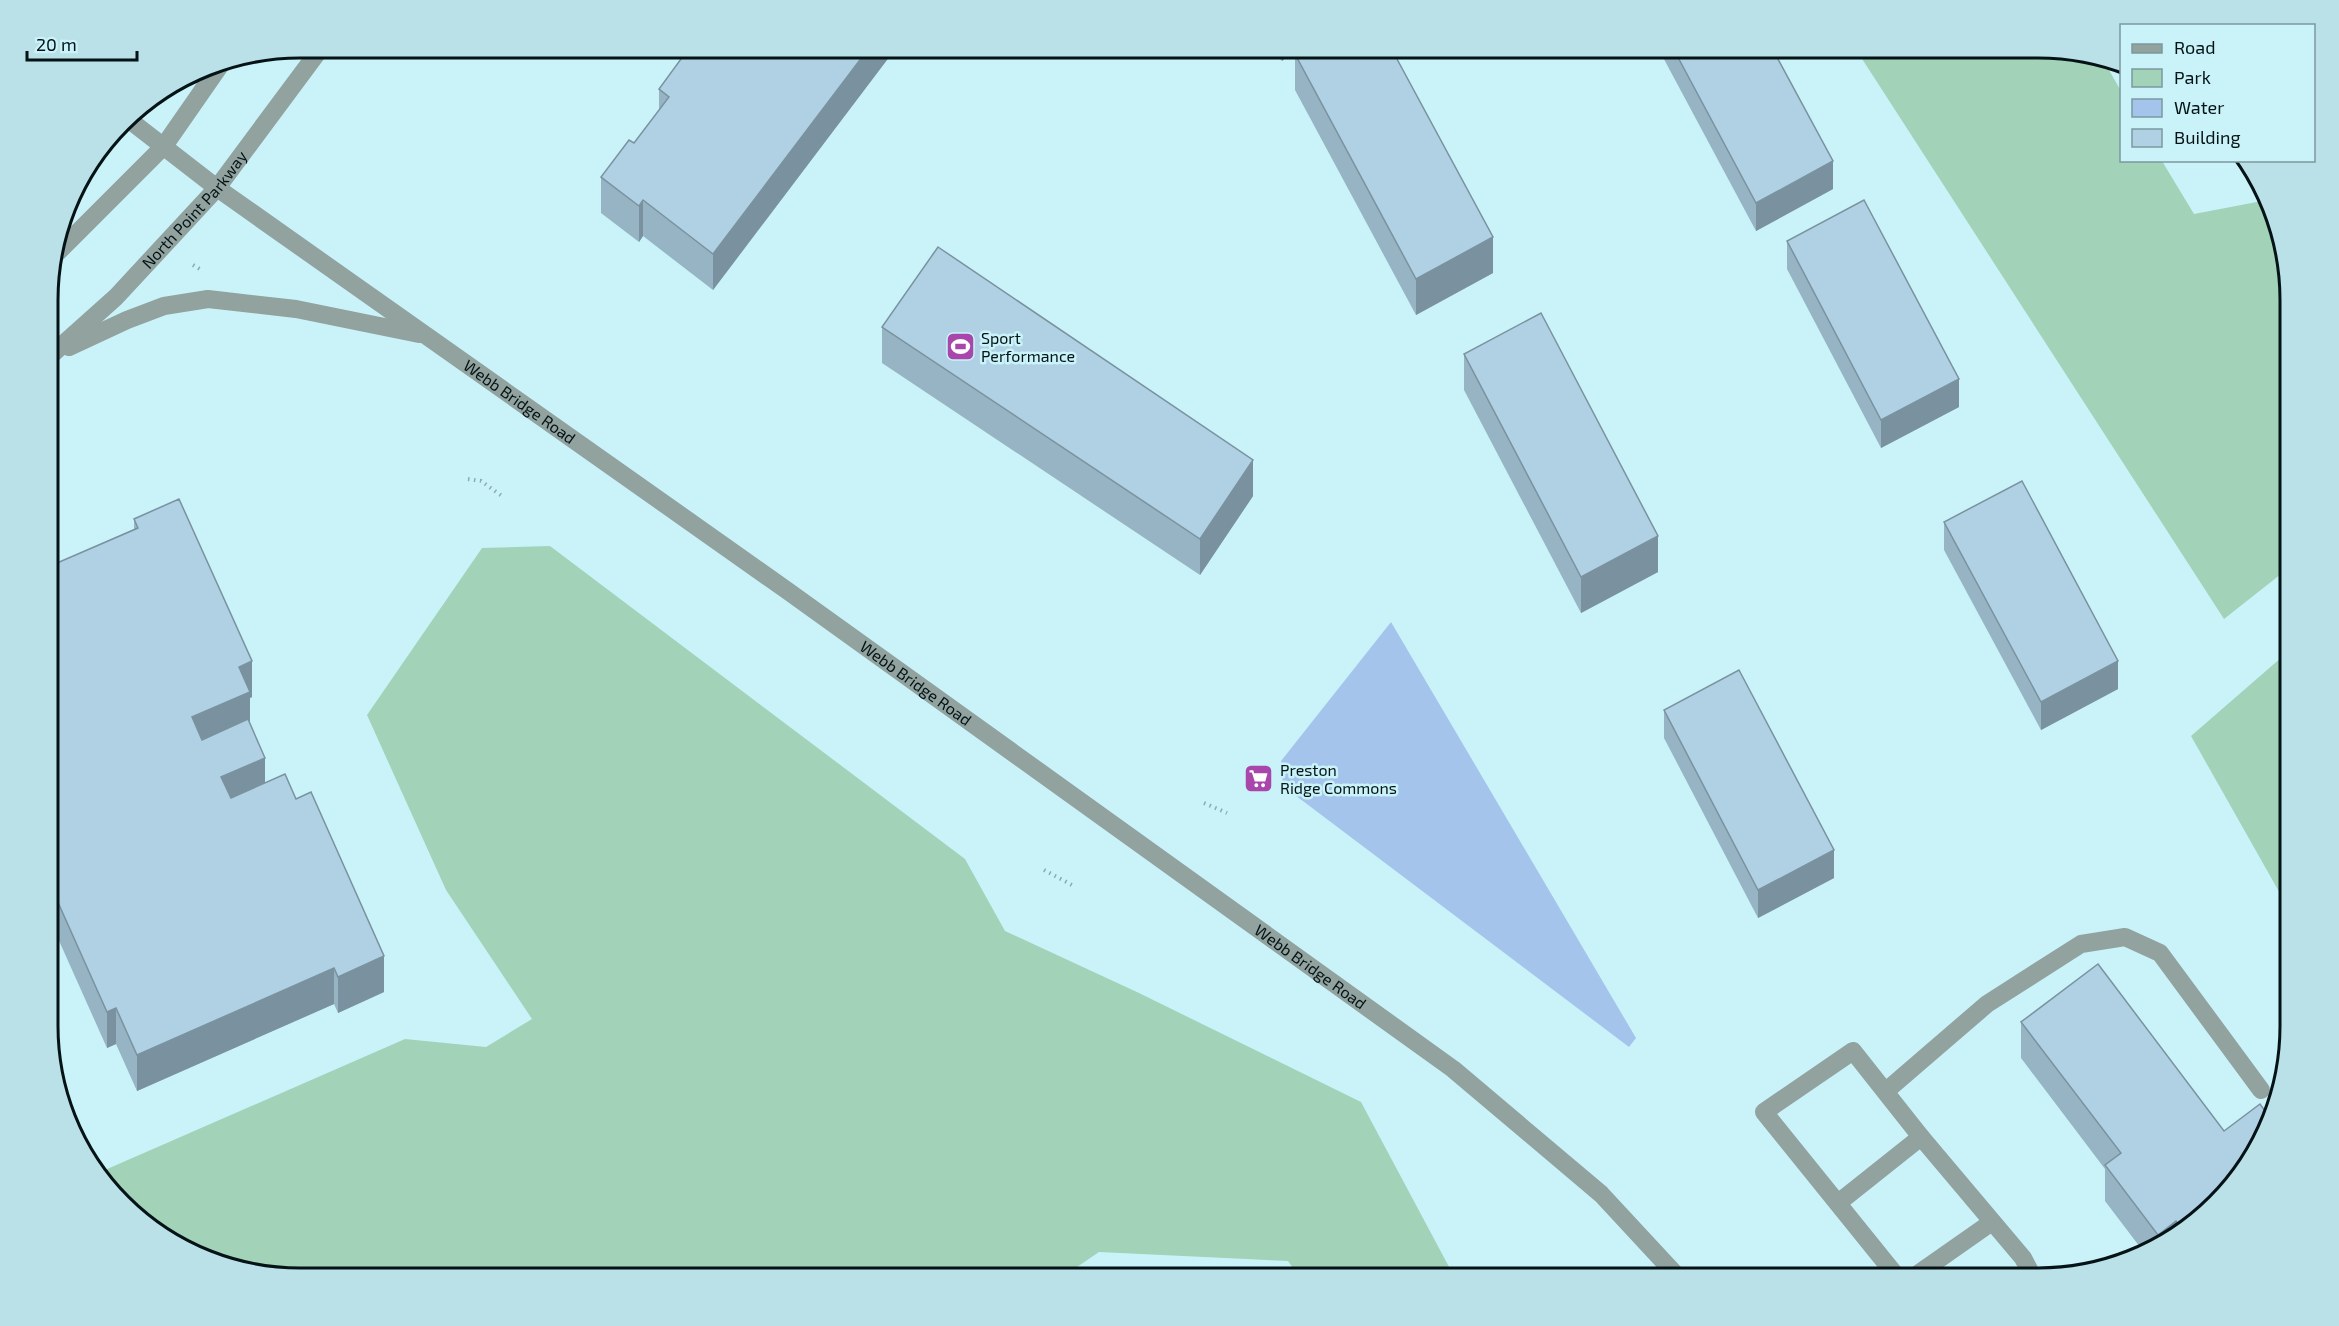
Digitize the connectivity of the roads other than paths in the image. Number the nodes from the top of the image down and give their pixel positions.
1 (314, 58) edge
2 (213, 75) edge
3 (135, 124) edge
4 (164, 146) junction
5 (217, 188) junction
6 (65, 245) edge
7 (428, 335) junction
8 (58, 350) edge
9 (58, 353) edge
10 (2261, 1090) dead end
11 (1886, 1091) junction
12 (1921, 1137) junction
13 (1838, 1203) junction
14 (1992, 1222) junction
15 (1670, 1268) edge
16 (1890, 1268) edge
17 (1926, 1268) edge
18 (2028, 1268) edge

1 - 5 street, North Point Parkway
2 - 4 street
3 - 4 street, Webb Bridge Road
4 - 5 street, Webb Bridge Road
4 - 6 street
5 - 7 street, Webb Bridge Road
5 - 8 street, North Point Parkway
7 - 9 street
7 - 15 street, Webb Bridge Road
10 - 11 street
11 - 12 street
11 - 13 street
12 - 13 street
12 - 14 street
13 - 16 street
14 - 17 street
14 - 18 street

